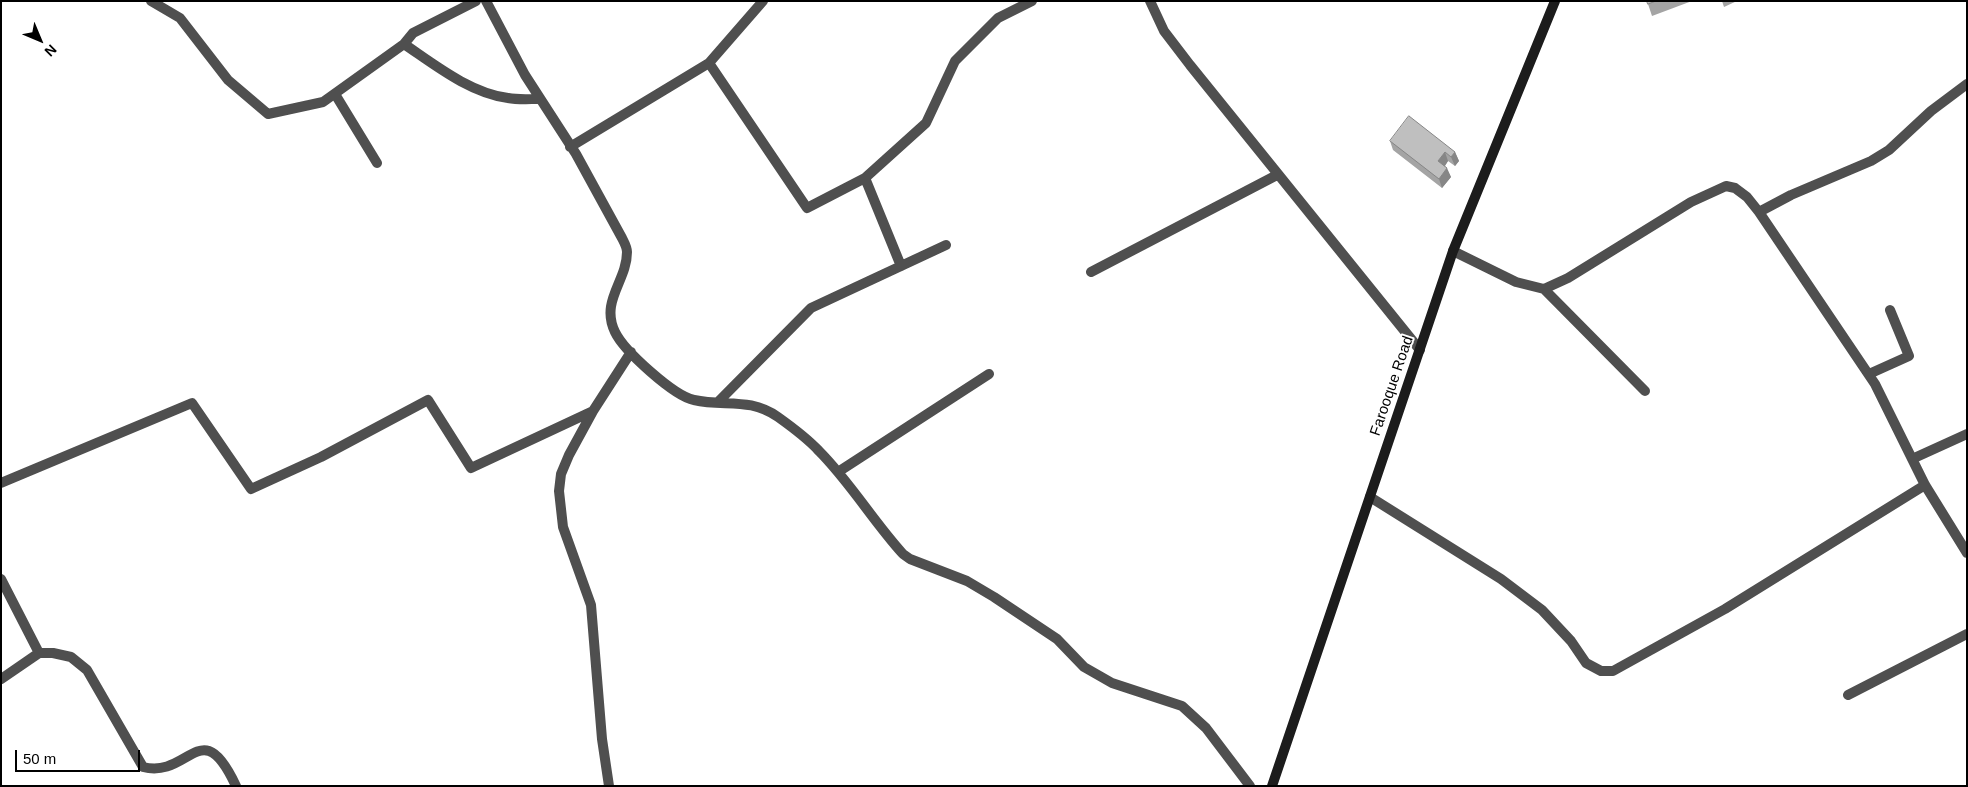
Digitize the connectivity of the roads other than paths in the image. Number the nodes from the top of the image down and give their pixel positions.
1 (151, 1) edge
2 (476, 1) edge
3 (486, 1) edge
4 (763, 1) edge
5 (1032, 1) edge
6 (1150, 1) edge
7 (1555, 1) edge
8 (404, 44) junction
9 (709, 63) junction
10 (1967, 84) edge
11 (335, 94) junction
12 (540, 98) junction
13 (570, 147) junction
14 (377, 163) dead end
15 (1277, 175) junction
16 (865, 178) junction
17 (1759, 212) junction
18 (946, 245) dead end
19 (1453, 251) junction
20 (901, 266) junction
21 (1091, 272) dead end
22 (1544, 289) junction
23 (1890, 310) dead end
24 (1420, 350) junction
25 (631, 352) junction
26 (989, 374) dead end
27 (1869, 374) junction
28 (1645, 391) dead end
29 (718, 402) junction
30 (593, 411) junction
31 (1967, 434) edge
32 (1912, 459) junction
33 (838, 472) junction
34 (1, 484) edge
35 (1925, 485) junction
36 (1370, 497) junction
37 (1967, 553) edge
38 (1, 579) edge
39 (1967, 634) edge
40 (39, 653) junction
41 (1, 679) edge
42 (1848, 695) dead end
43 (236, 786) edge
44 (609, 786) edge
45 (1250, 786) edge
46 (1272, 786) edge

1 - 11 street
2 - 8 street
3 - 12 street
4 - 9 street
5 - 16 street
6 - 15 street
7 - 19 main road, Farooque Road
8 - 11 street
8 - 12 street
9 - 13 street
9 - 16 street
10 - 17 street
11 - 14 street
12 - 13 street
13 - 25 street
15 - 21 street
15 - 24 street
16 - 20 street
17 - 22 street
17 - 27 street
18 - 20 street
19 - 22 street
19 - 24 main road, Farooque Road
20 - 29 street
22 - 28 street
23 - 27 street
24 - 36 main road, Farooque Road
25 - 29 street
25 - 30 street
26 - 33 street
27 - 32 street
29 - 33 street
30 - 34 street
30 - 44 street
31 - 32 street
32 - 35 street
33 - 45 street
35 - 36 street
35 - 37 street
36 - 46 main road, Farooque Road
38 - 40 street
39 - 42 street
40 - 41 street
40 - 43 street

